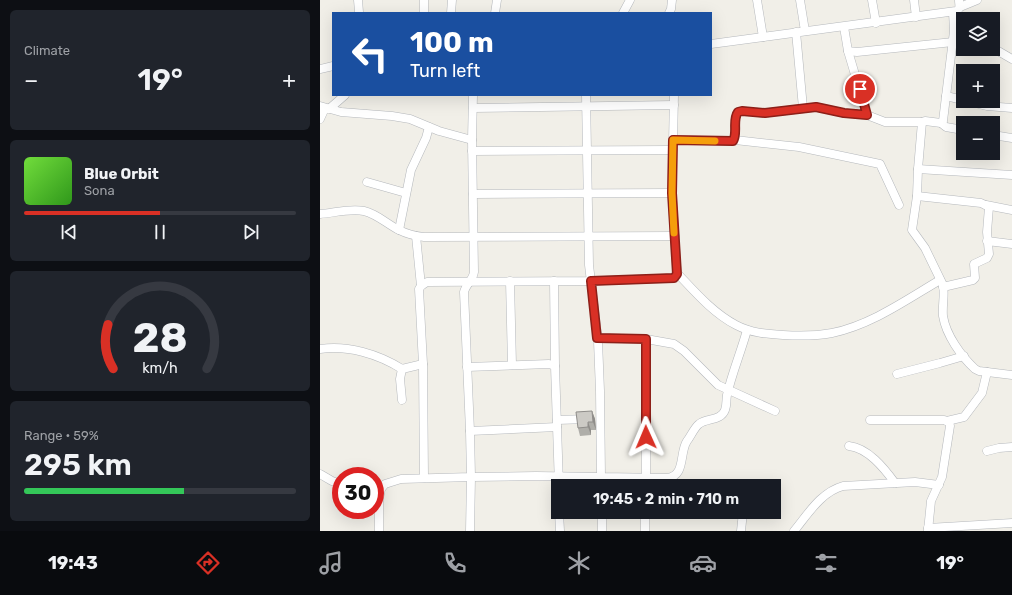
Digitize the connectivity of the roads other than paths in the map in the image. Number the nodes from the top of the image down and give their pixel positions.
1 (358, 0) edge
2 (424, 0) edge
3 (452, 0) edge
4 (497, 0) edge
5 (630, 0) edge
6 (672, 0) edge
7 (757, 0) edge
8 (800, 0) edge
9 (872, 0) edge
10 (914, 0) edge
11 (977, 0) edge
12 (957, 6) edge
13 (359, 12) dead end
14 (424, 12) edge
15 (451, 12) edge
16 (495, 12) edge
17 (624, 12) edge
18 (670, 12) edge
19 (916, 17) junction
20 (876, 23) junction
21 (844, 26) junction
22 (954, 31) joint
23 (801, 32) junction
24 (763, 37) junction
25 (952, 42) junction
26 (712, 44) edge
27 (848, 51) junction
28 (1000, 52) edge
29 (1012, 59) edge
30 (332, 66) edge
31 (320, 69) edge
32 (343, 96) edge
33 (473, 96) edge
34 (586, 96) edge
35 (674, 96) edge
36 (946, 96) junction
37 (956, 98) edge
38 (674, 105) junction
39 (586, 106) junction
40 (1000, 107) edge
41 (325, 108) edge
42 (473, 108) junction
43 (803, 108) junction
44 (1012, 108) edge
45 (867, 115) junction
46 (320, 119) edge
47 (922, 122) junction
48 (941, 123) junction
49 (429, 127) junction
50 (956, 129) edge
51 (1000, 136) edge
52 (1012, 138) edge
53 (472, 140) junction
54 (673, 140) junction
55 (735, 140) junction
56 (672, 150) junction
57 (472, 151) junction
58 (587, 151) junction
59 (918, 169) junction
60 (1012, 175) edge
61 (367, 182) dead end
62 (406, 193) junction
63 (672, 193) junction
64 (473, 194) junction
65 (587, 194) junction
66 (917, 196) junction
67 (899, 205) dead end
68 (986, 205) junction
69 (1012, 210) edge
70 (320, 214) edge
71 (399, 230) junction
72 (416, 236) junction
73 (588, 236) junction
74 (675, 236) junction
75 (473, 237) junction
76 (988, 241) junction
77 (1012, 244) edge
78 (677, 274) junction
79 (470, 281) junction
80 (510, 281) junction
81 (554, 281) junction
82 (591, 281) junction
83 (942, 284) junction
84 (421, 286) junction
85 (747, 330) junction
86 (597, 338) junction
87 (646, 339) junction
88 (320, 349) edge
89 (964, 356) junction
90 (423, 364) junction
91 (512, 365) junction
92 (555, 366) junction
93 (467, 367) junction
94 (402, 369) junction
95 (987, 372) junction
96 (897, 374) dead end
97 (1012, 375) edge
98 (729, 390) junction
99 (402, 400) dead end
100 (775, 411) dead end
101 (600, 419) junction
102 (870, 420) dead end
103 (947, 421) junction
104 (557, 424) junction
105 (470, 431) junction
106 (849, 446) dead end
107 (1012, 447) edge
108 (987, 451) dead end
109 (320, 474) edge
110 (559, 476) junction
111 (471, 477) junction
112 (601, 477) junction
113 (424, 478) junction
114 (619, 479) edge
115 (647, 479) edge
116 (665, 479) edge
117 (332, 481) edge
118 (895, 483) junction
119 (384, 485) edge
120 (939, 485) junction
121 (379, 519) edge
122 (559, 519) edge
123 (602, 519) edge
124 (645, 519) edge
125 (742, 519) edge
126 (1012, 523) edge
127 (928, 530) edge
128 (379, 531) edge
129 (470, 531) edge
130 (560, 531) edge
131 (602, 531) edge
132 (644, 531) edge
133 (741, 531) edge
134 (794, 531) edge

1 - 13 street
2 - 14 street
3 - 15 street
4 - 16 street
5 - 17 street
6 - 18 street
7 - 24 street
8 - 23 street
9 - 20 street
10 - 19 street
11 - 12 street
12 - 19 street
12 - 22 street
19 - 20 street
20 - 21 street
21 - 23 street
21 - 27 street
22 - 25 street
23 - 24 street
23 - 43 street
24 - 26 street
25 - 27 street
25 - 36 street
27 - 45 street
28 - 29 street
30 - 31 street
32 - 41 street
33 - 42 street
34 - 39 street
35 - 38 street
36 - 37 street
36 - 48 street
38 - 39 street
38 - 54 street
39 - 42 street
39 - 58 street
40 - 44 street
41 - 46 street
41 - 49 street
42 - 53 street
43 - 45 street
43 - 55 street
45 - 47 street
47 - 48 street
47 - 59 street
48 - 50 street
49 - 53 street
49 - 62 street
51 - 52 street
53 - 57 street
54 - 55 street
54 - 56 street
55 - 67 street
56 - 58 street
56 - 63 street
57 - 58 street
57 - 64 street
58 - 65 street
59 - 60 street
59 - 66 street
61 - 62 street
62 - 71 street
63 - 65 street
63 - 74 street
64 - 65 street
64 - 75 street
65 - 73 street
66 - 68 street
66 - 83 street
68 - 69 street
68 - 76 street
70 - 71 street
71 - 72 street
72 - 75 street
72 - 84 street
73 - 74 street
73 - 75 street
73 - 82 street
74 - 78 street
75 - 79 street
76 - 77 street
76 - 83 street
78 - 82 street
78 - 85 street
79 - 80 street
79 - 84 street
79 - 93 street
80 - 81 street
80 - 91 street
81 - 82 street
81 - 92 street
82 - 86 street
83 - 85 street
83 - 89 street
84 - 90 street
85 - 98 street
86 - 87 street
86 - 101 street
87 - 98 street
87 - 115 street
88 - 94 street
89 - 95 street
89 - 96 street
90 - 94 street
90 - 113 street
91 - 92 street
91 - 93 street
92 - 104 street
93 - 105 street
94 - 99 street
95 - 97 street
95 - 103 street
98 - 100 street
98 - 116 street
101 - 104 street
101 - 112 street
102 - 103 street
103 - 120 street
104 - 105 street
104 - 110 street
105 - 111 street
106 - 118 street
107 - 108 street
109 - 117 street
110 - 111 street
110 - 112 street
111 - 113 street
111 - 129 street
112 - 114 street
113 - 119 street
118 - 120 street
118 - 134 street
120 - 127 street
121 - 128 street
122 - 130 street
123 - 131 street
124 - 132 street
125 - 133 street
126 - 127 street

